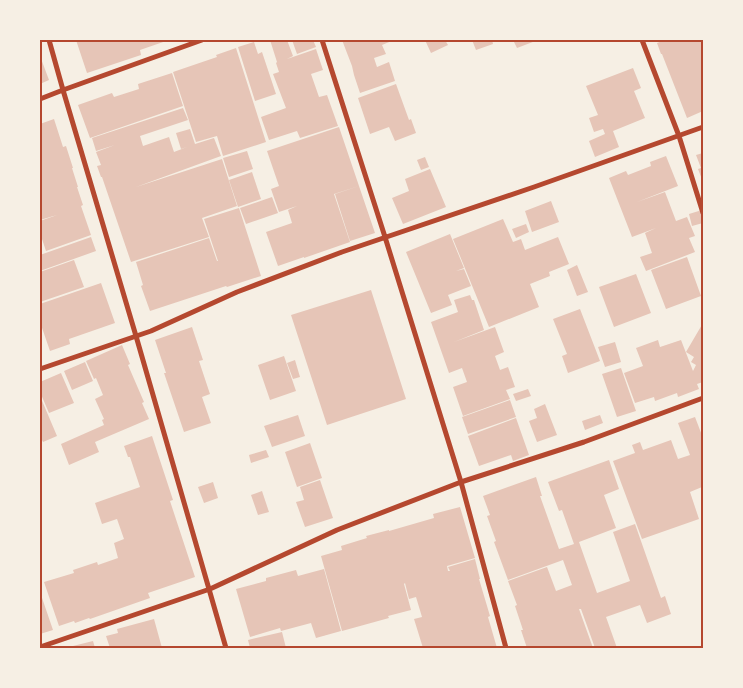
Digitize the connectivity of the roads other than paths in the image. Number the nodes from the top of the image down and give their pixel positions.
1 (49, 40) edge
2 (202, 40) edge
3 (322, 40) edge
4 (642, 40) edge
5 (63, 90) junction
6 (40, 99) edge
7 (703, 127) edge
8 (678, 136) junction
9 (703, 213) edge
10 (386, 237) junction
11 (136, 336) junction
12 (40, 369) edge
13 (703, 398) edge
14 (461, 482) junction
15 (210, 589) junction
16 (40, 647) edge
17 (226, 648) edge
18 (506, 648) edge

1 - 5 street
2 - 5 street
3 - 10 street
4 - 8 street
5 - 6 street
5 - 11 street
7 - 8 street
8 - 9 street
8 - 10 street
10 - 11 street
10 - 14 street
11 - 12 street
11 - 15 street
13 - 14 street
14 - 15 street
14 - 18 street
15 - 16 street
15 - 17 street

